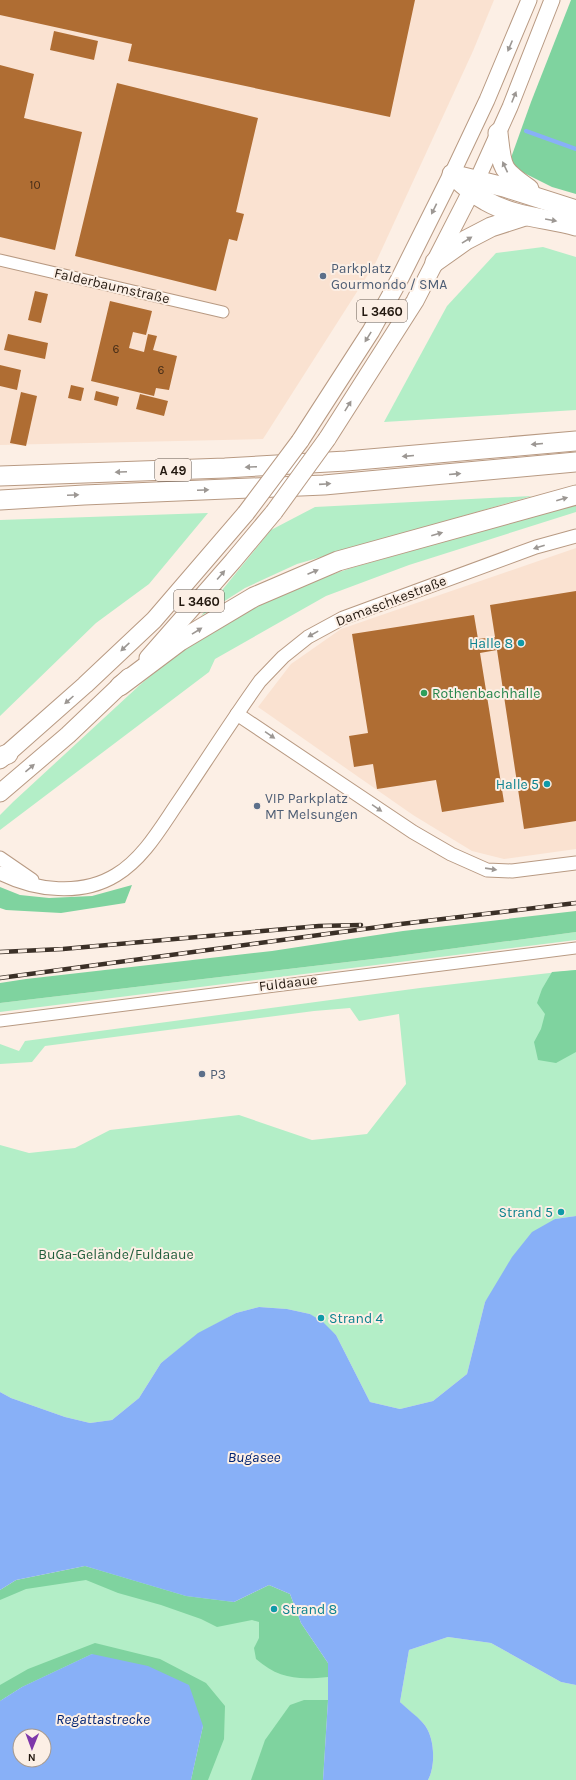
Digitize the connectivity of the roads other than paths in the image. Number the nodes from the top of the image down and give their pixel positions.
1 (529, 0) edge
2 (552, 0) edge
3 (498, 133) junction
4 (452, 174) junction
5 (474, 185) junction
6 (545, 200) junction
7 (576, 210) edge
8 (525, 216) junction
9 (576, 226) edge
10 (0, 260) edge
11 (435, 262) junction
12 (223, 312) dead end
13 (576, 441) edge
14 (576, 462) edge
15 (0, 476) edge
16 (576, 495) edge
17 (0, 498) edge
18 (576, 536) edge
19 (120, 686) junction
20 (237, 714) junction
21 (3, 757) edge
22 (0, 793) edge
23 (0, 858) edge
24 (576, 863) edge
25 (0, 873) edge
26 (44, 887) junction
27 (576, 948) edge
28 (0, 1021) edge

1 -> 4 main road, L 3460
3 -> 2 main road, L 3460
3 - 5 main road, L 3460
6 -> 3 highway
4 - 5 highway
4 -> 21 main road, L 3460, bridge
5 - 6 highway
5 - 8 highway
5 - 11 main road, L 3460
6 - 7 highway
8 -> 9 highway
11 -> 8 highway
10 - 12 street, Falderbaumstraße
19 -> 11 main road, L 3460, bridge
13 -> 15 highway, A 49
17 -> 14 highway, A 49
19 -> 16 highway
18 -> 20 street, Damaschkestraße
22 -> 19 main road, L 3460
20 -> 24 street
20 - 26 street, Damaschkestraße
23 - 26 street, Damaschkestraße
25 - 26 street, Damaschkestraße
27 - 28 street, Fuldaaue

